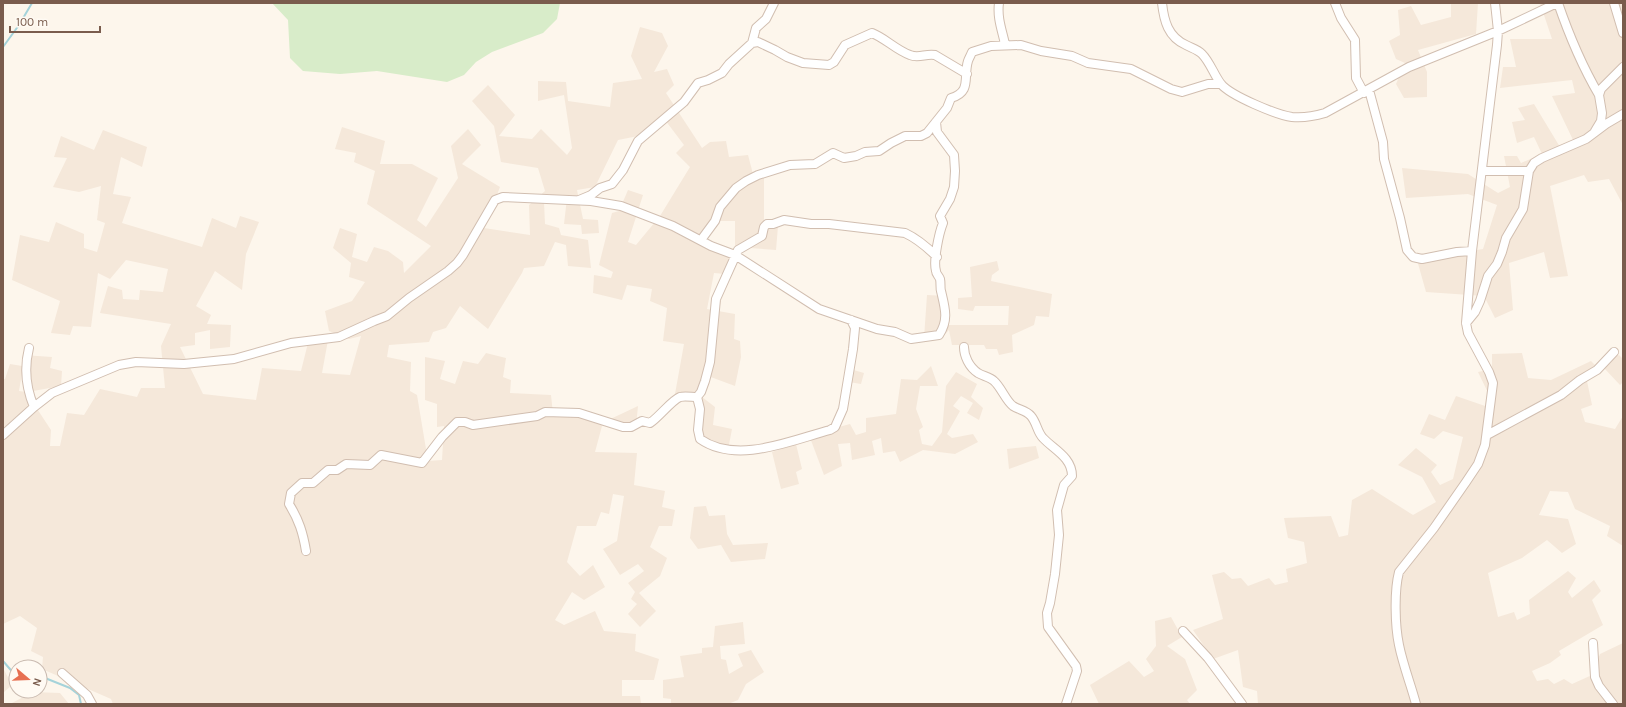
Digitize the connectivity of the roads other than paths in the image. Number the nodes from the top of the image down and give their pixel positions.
1 (774, 3) edge
2 (1162, 3) edge
3 (1335, 3) edge
4 (1495, 3) edge
5 (1557, 3) edge
6 (1614, 3) edge
7 (998, 4) edge
8 (1498, 31) junction
9 (1623, 33) edge
10 (752, 43) junction
11 (1005, 44) junction
12 (1623, 67) edge
13 (967, 74) junction
14 (1221, 84) junction
15 (1367, 91) junction
16 (1599, 95) junction
17 (1623, 114) edge
18 (936, 122) junction
19 (1593, 134) junction
20 (1482, 171) junction
21 (1529, 171) junction
22 (577, 201) junction
23 (701, 240) junction
24 (1472, 251) junction
25 (735, 255) junction
26 (936, 257) junction
27 (851, 320) junction
28 (1466, 323) junction
29 (964, 347) dead end
30 (29, 348) dead end
31 (1614, 352) dead end
32 (696, 397) junction
33 (34, 407) junction
34 (3, 435) edge
35 (1487, 435) junction
36 (306, 551) dead end
37 (1183, 631) dead end
38 (1592, 643) dead end
39 (62, 673) dead end
40 (92, 704) edge
41 (1066, 704) edge
42 (1242, 704) edge
43 (1416, 704) edge
44 (1613, 704) edge

1 - 10 street
2 - 14 street
3 - 15 street
4 - 8 street
5 - 8 street
5 - 16 street
6 - 9 street
7 - 11 street
8 - 15 street
8 - 20 street
10 - 13 street
10 - 22 street
11 - 13 street
11 - 14 street
12 - 16 street
13 - 18 street
14 - 15 street
15 - 24 street
16 - 19 street
17 - 19 street
18 - 23 street
18 - 26 street
19 - 21 street
20 - 21 street
20 - 24 street
21 - 28 street
22 - 23 street
22 - 33 street
23 - 25 street
24 - 28 street
25 - 26 street
25 - 27 street
25 - 32 street
26 - 27 street
27 - 32 street
28 - 35 street
29 - 41 street
30 - 33 street
31 - 35 street
32 - 36 street
33 - 34 street
35 - 43 street
37 - 42 street
38 - 44 street
39 - 40 street

